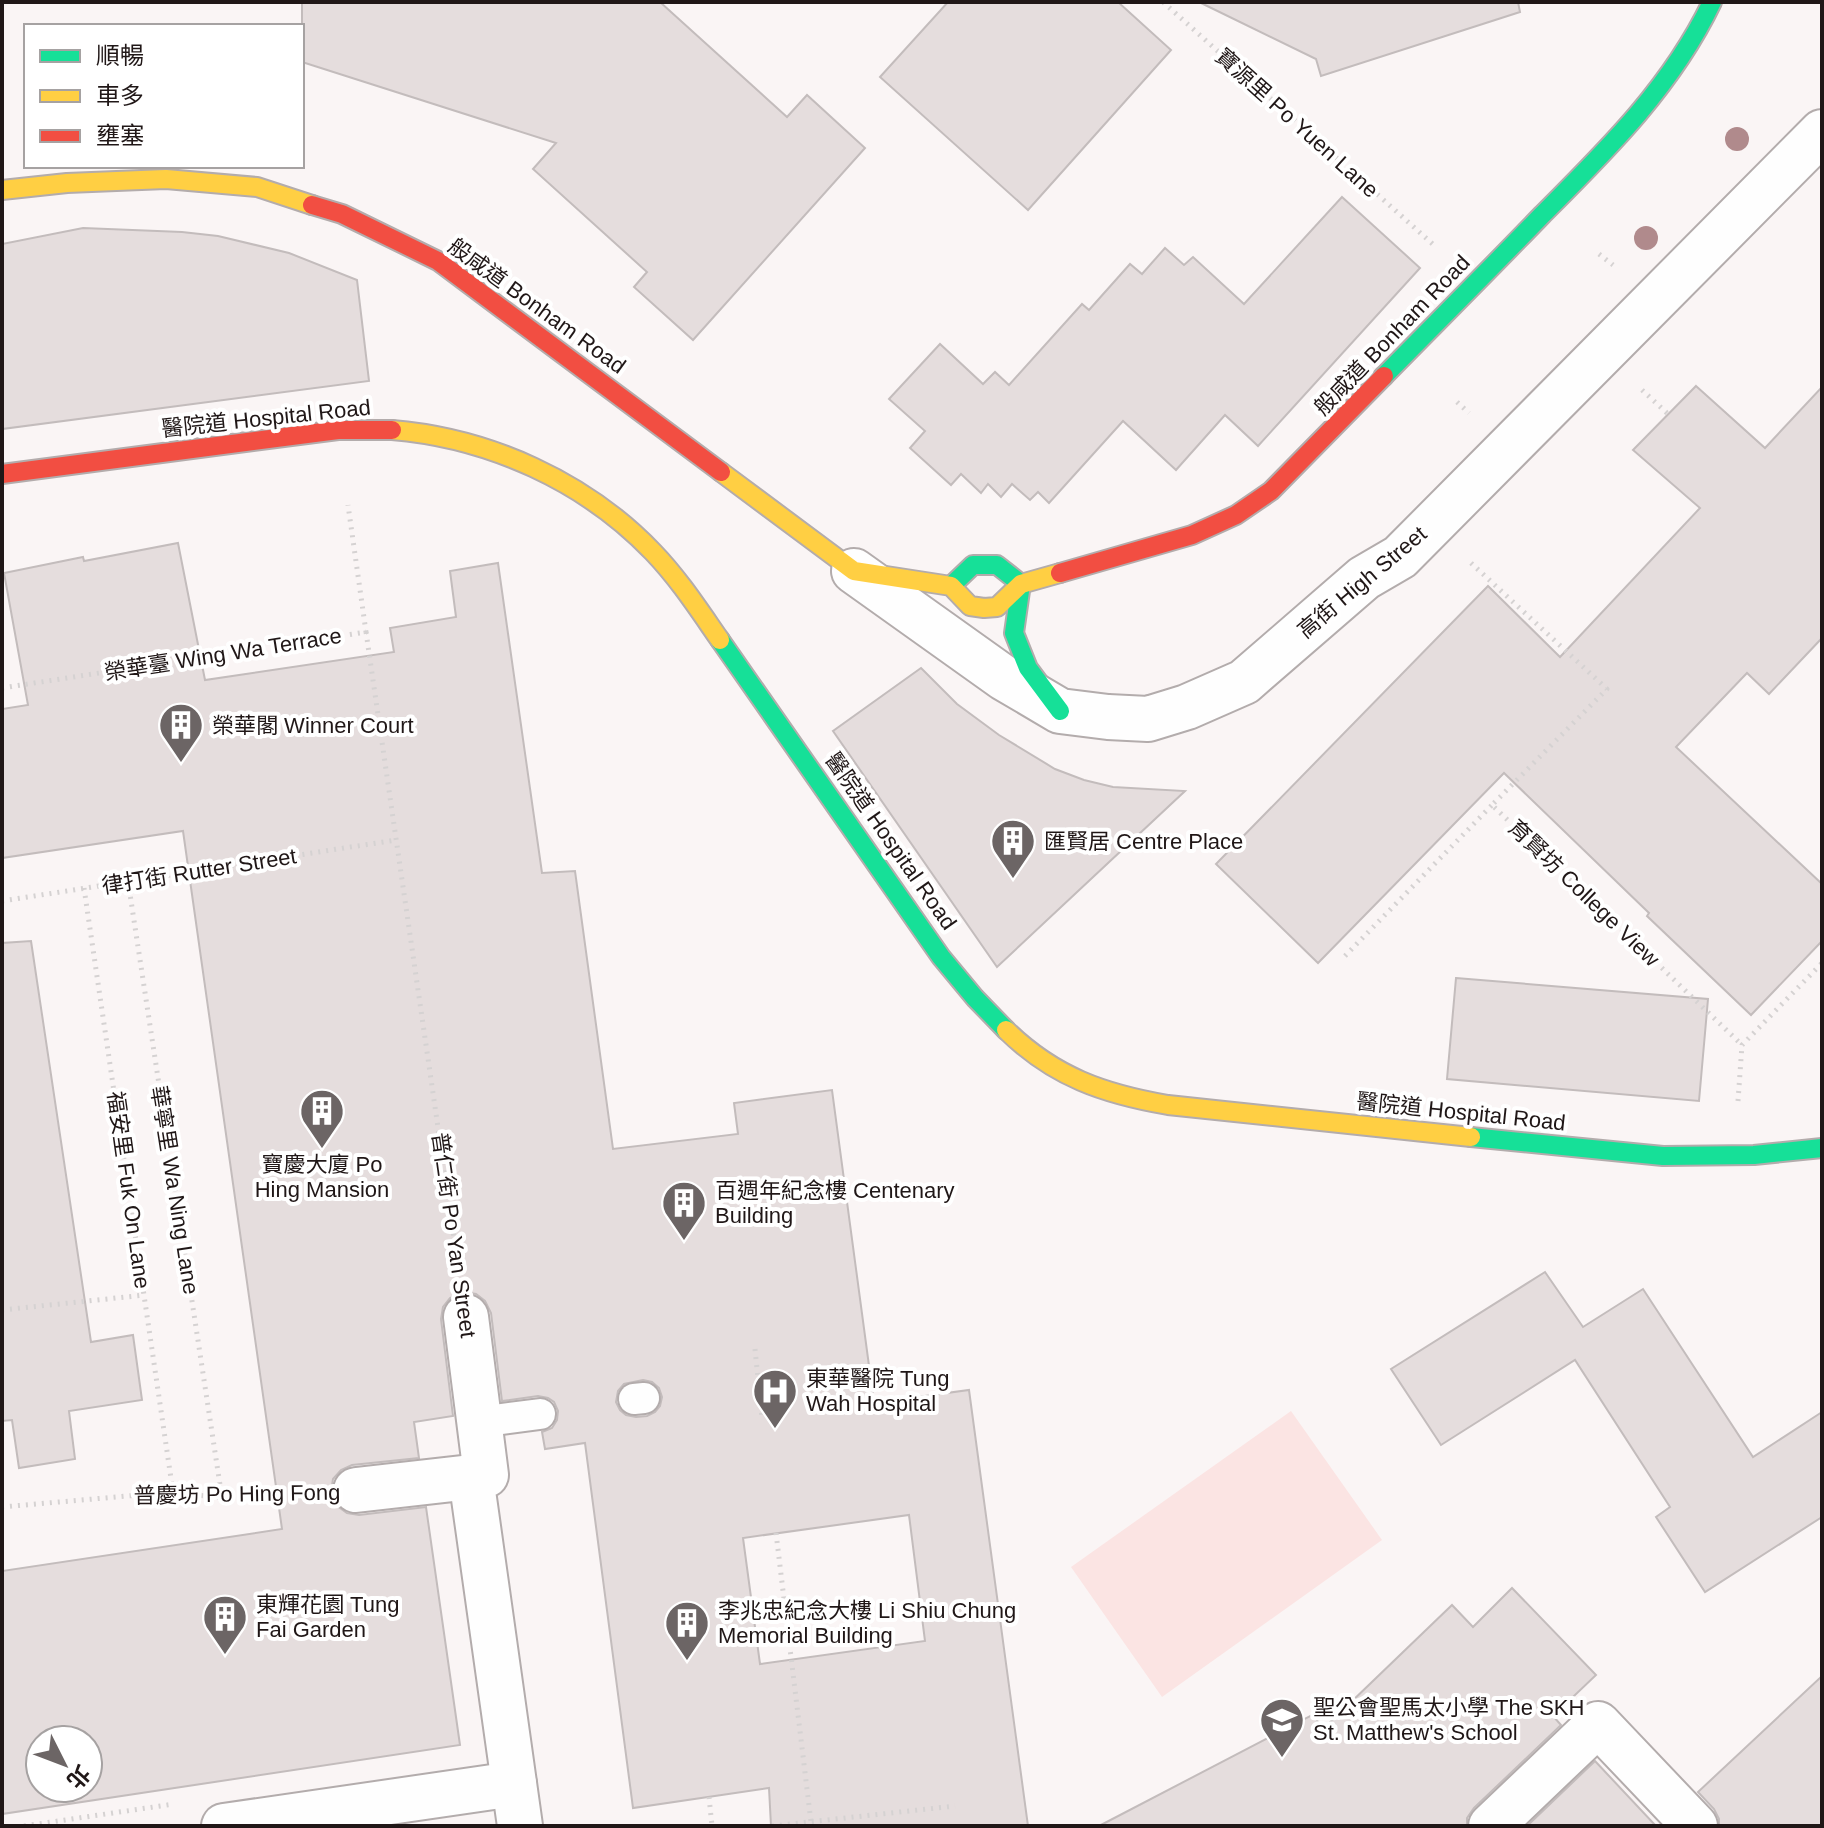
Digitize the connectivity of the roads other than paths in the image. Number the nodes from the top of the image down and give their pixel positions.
1 (1712, 2) edge
2 (1818, 143) edge
3 (2, 190) edge
4 (2, 474) edge
5 (854, 571) junction
6 (1021, 584) junction
7 (951, 586) junction
8 (1060, 711) junction
9 (1822, 1148) edge
10 (466, 1317) road end
11 (540, 1414) dead end
12 (479, 1422) junction
13 (471, 1477) junction
14 (356, 1490) road end
15 (517, 1805) edge
16 (224, 1826) edge
17 (1491, 1826) edge
18 (1695, 1826) edge

1 - 6 main road, 般咸道 Bonham Road
2 - 8 street, 高街 High Street
3 - 5 main road, 般咸道 Bonham Road
4 - 9 main road, 醫院道 Hospital Road
5 - 7 main road, 般咸道 Bonham Road
5 - 8 street, 高街 High Street
6 - 7 main road
6 - 7 main road, 般咸道 Bonham Road
6 - 8 main road
10 - 12 street, 普仁街 Po Yan Street
11 - 12 lane
12 - 13 street, 普仁街 Po Yan Street
13 - 14 street, 普慶坊 Po Hing Fong
13 - 15 street
15 - 16 street
17 - 18 street

